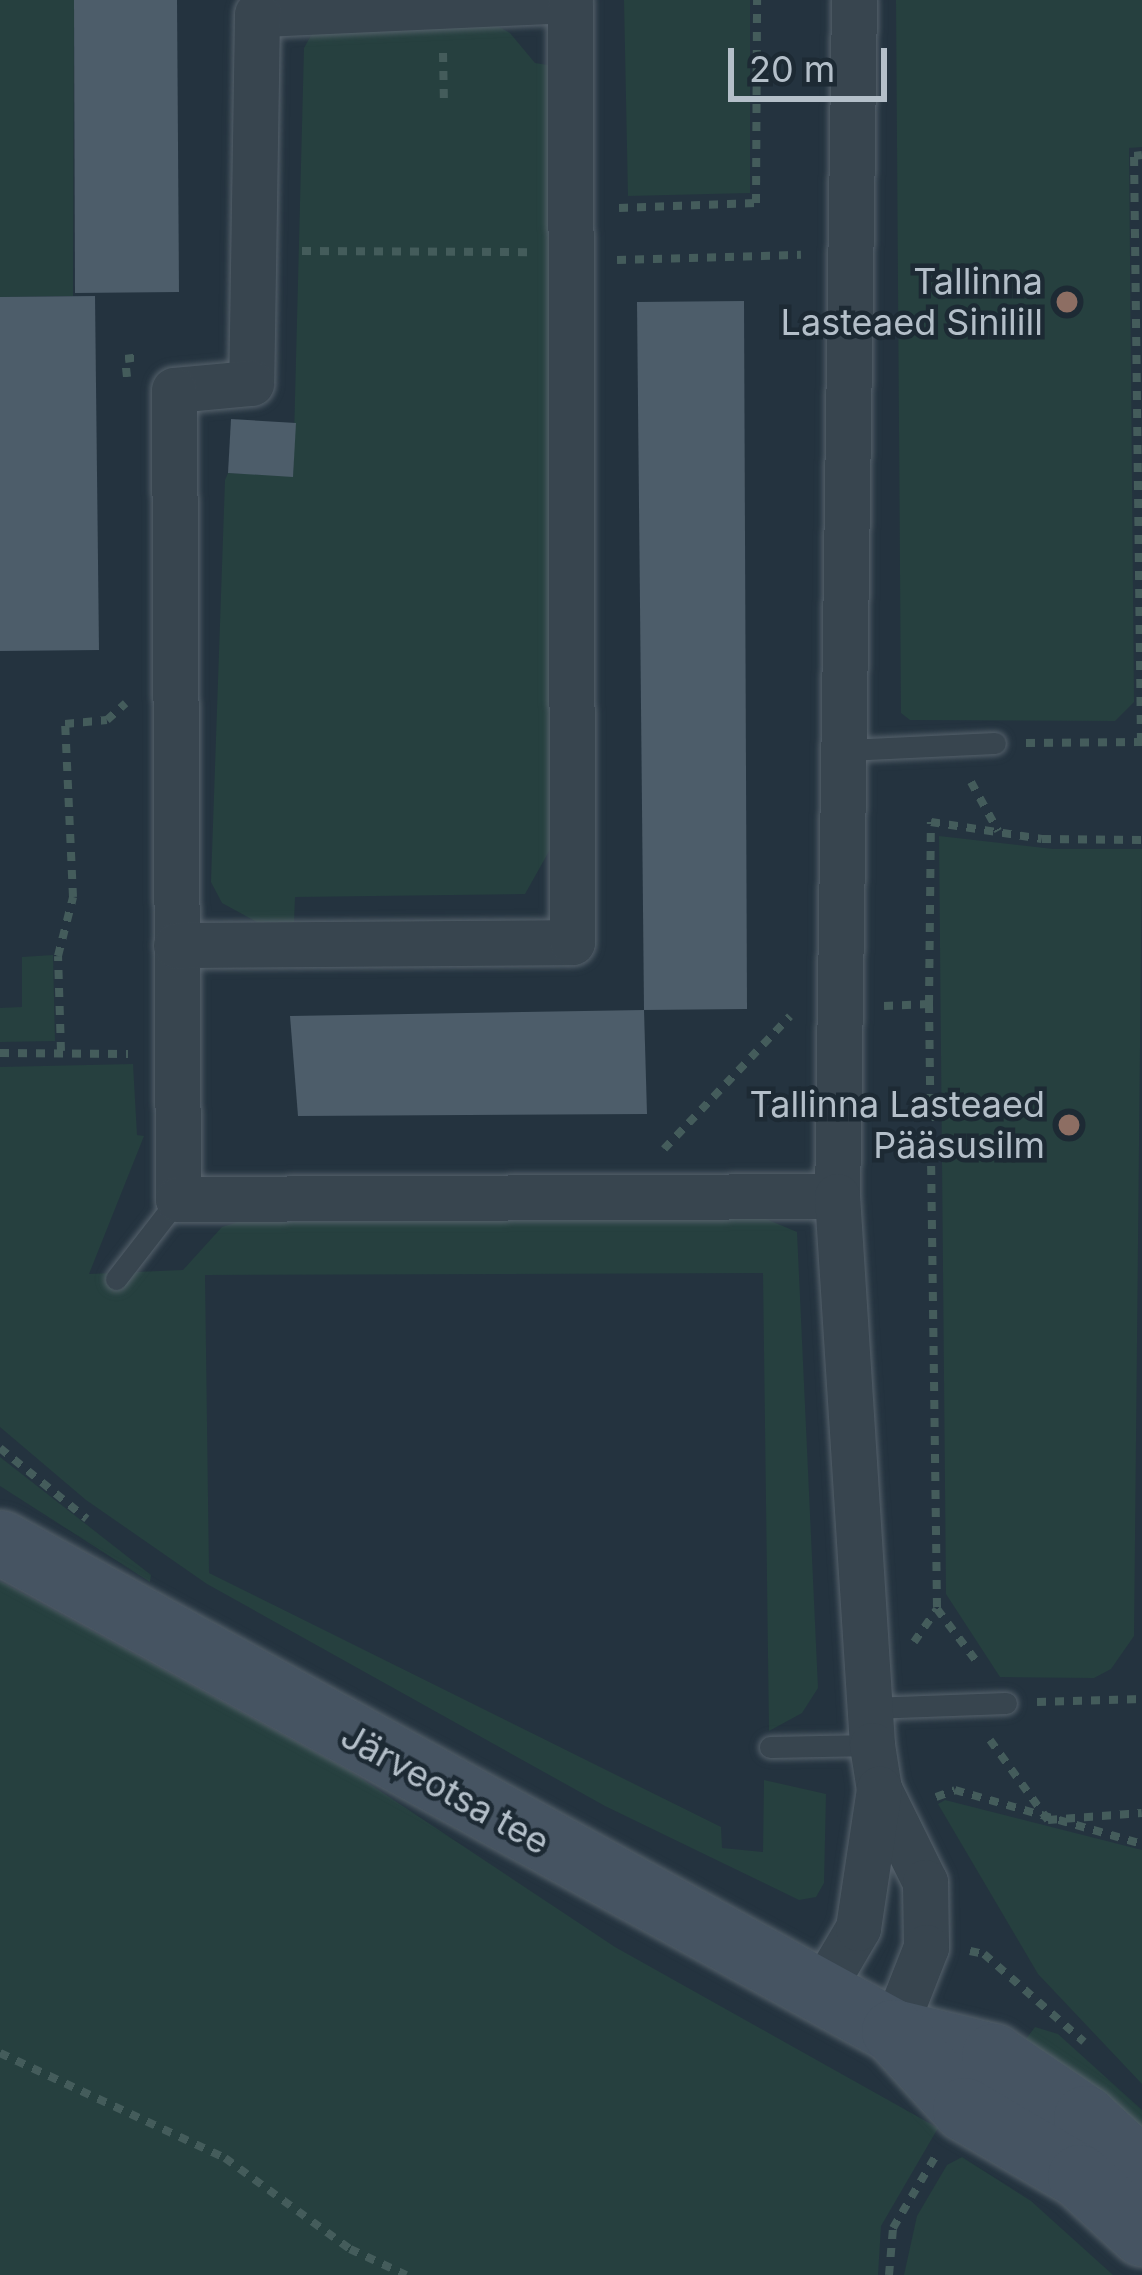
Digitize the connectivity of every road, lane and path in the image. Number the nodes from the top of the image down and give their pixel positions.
1 (757, 0) edge
2 (854, 0) edge
3 (570, 3) edge
4 (1142, 155) edge
5 (1138, 231) edge
6 (801, 232) dead end
7 (571, 241) junction
8 (253, 251) junction
9 (801, 255) junction
10 (801, 278) dead end
11 (1142, 742) edge
12 (995, 743) joint
13 (965, 745) junction
14 (846, 750) junction
15 (1000, 833) dead end
16 (176, 945) junction
17 (929, 1004) dead end
18 (799, 1006) dead end
19 (799, 1026) dead end
20 (0, 1053) edge
21 (136, 1054) dead end
22 (650, 1163) dead end
23 (674, 1164) dead end
24 (837, 1196) junction
25 (178, 1199) junction
26 (116, 1279) dead end
27 (0, 1448) edge
28 (100, 1529) dead end
29 (0, 1542) edge
30 (1142, 1699) edge
31 (997, 1703) junction
32 (871, 1727) junction
33 (770, 1748) dead end
34 (880, 1789) junction
35 (955, 1790) dead end
36 (1142, 1813) edge
37 (1048, 1820) junction
38 (1142, 1844) edge
39 (926, 1947) junction
40 (821, 1991) junction
41 (892, 2030) junction
42 (0, 2053) edge
43 (1096, 2054) dead end
44 (947, 2137) dead end
45 (1142, 2170) edge
46 (1142, 2234) edge
47 (406, 2275) edge
48 (890, 2275) edge

1 - 7 path
2 - 14 street
3 - 7 street
3 - 8 street
4 - 5 path
5 - 11 path
6 - 9 path
7 - 8 path
7 - 9 path
7 - 16 street
8 - 16 street
9 - 10 path
11 - 12 path
12 - 13 lane
13 - 14 lane
13 - 15 path
14 - 24 street
16 - 25 street
17 - 31 path
18 - 19 path
20 - 21 path
22 - 23 path
24 - 25 street
24 - 32 street
25 - 26 lane
27 - 28 path
29 - 40 main road, Järveotsa tee
30 - 31 path
31 - 32 lane
31 - 37 path
32 - 33 lane
32 - 34 street
34 - 39 street
34 - 40 street
35 - 37 path
36 - 37 path
37 - 38 path
39 - 41 street
39 - 43 path
40 - 41 main road, Järveotsa tee
41 - 45 main road, Järveotsa tee
41 - 46 main road, Järveotsa tee
42 - 47 path
44 - 48 path

